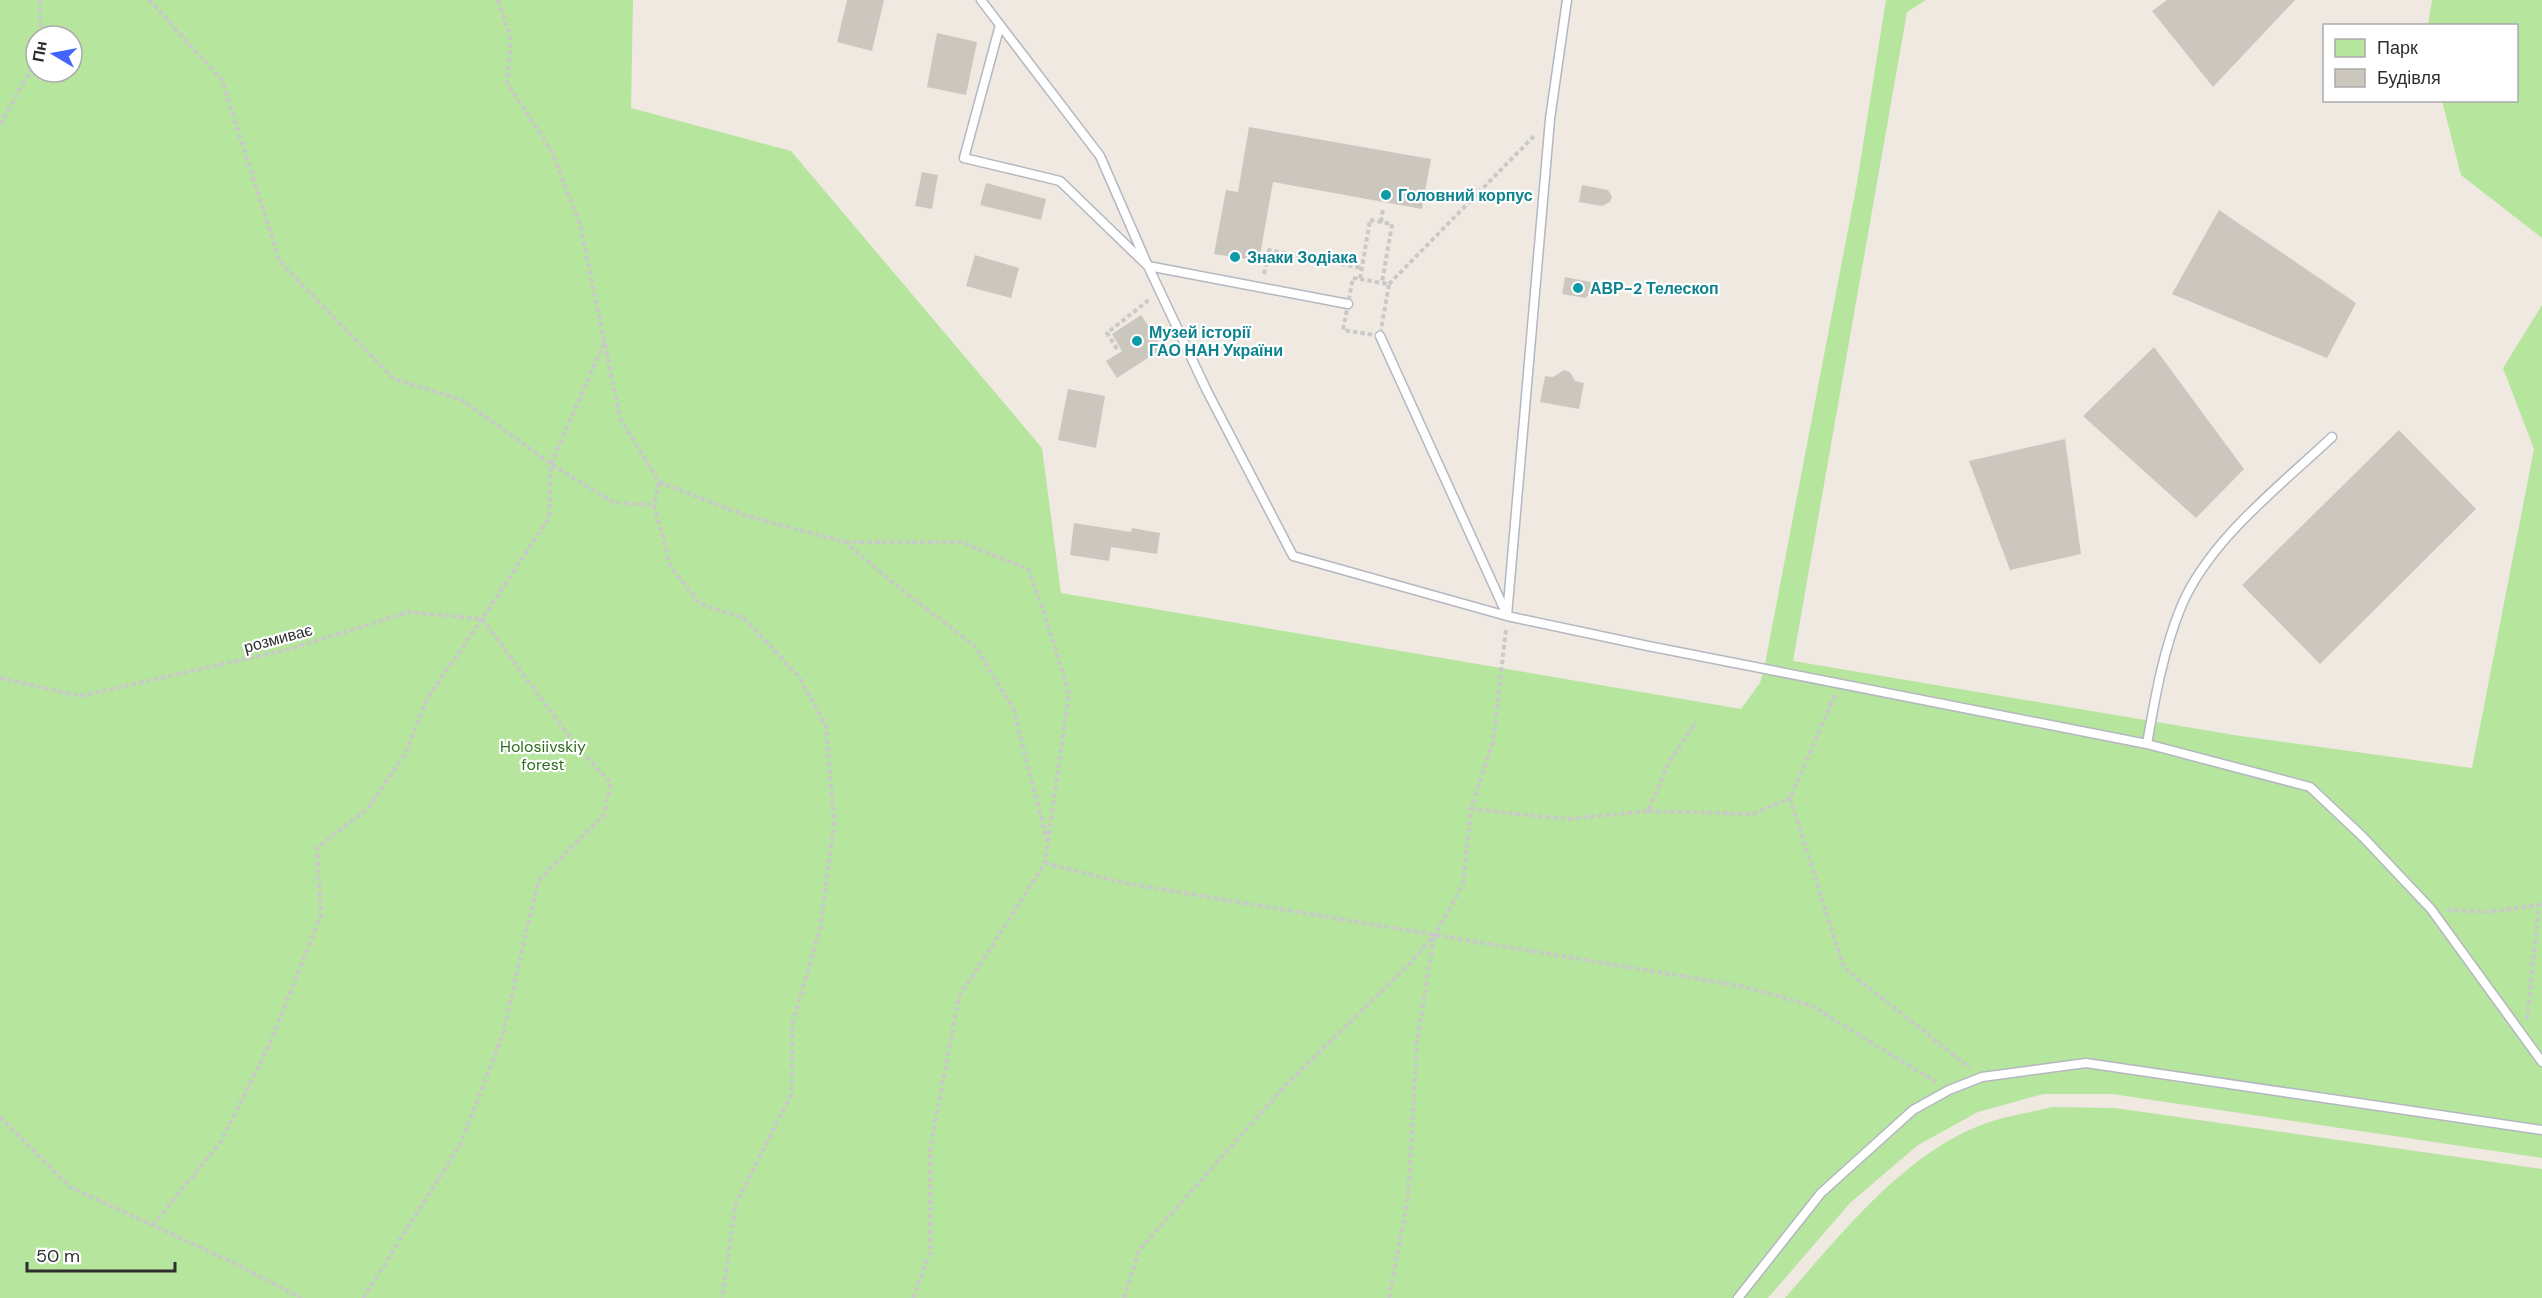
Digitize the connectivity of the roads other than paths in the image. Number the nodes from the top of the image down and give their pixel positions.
1 (981, 0) edge
2 (1567, 0) edge
3 (1000, 25) junction
4 (1148, 266) junction
5 (1348, 304) road end
6 (1380, 336) road end
7 (2332, 437) dead end
8 (1507, 616) junction
9 (2147, 744) junction
10 (2542, 1062) edge
11 (2542, 1130) edge
12 (1738, 1298) edge

1 - 3 lane
2 - 8 lane
3 - 4 lane
3 - 4 lane
4 - 5 lane
4 - 8 lane
6 - 8 lane
7 - 9 lane
8 - 9 lane
9 - 10 lane
11 - 12 lane

